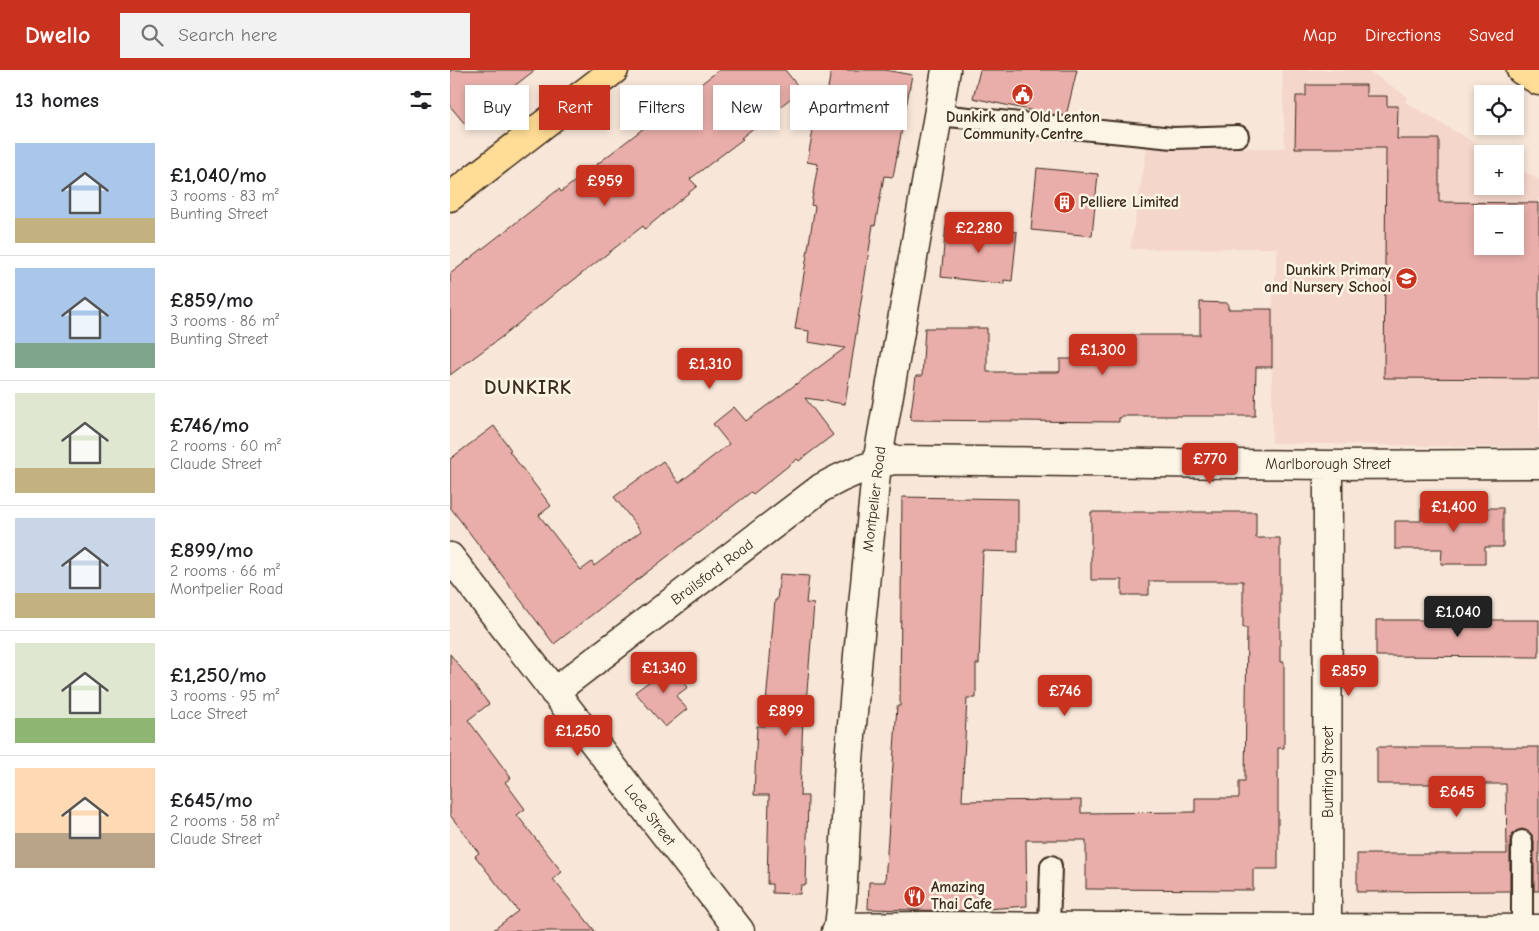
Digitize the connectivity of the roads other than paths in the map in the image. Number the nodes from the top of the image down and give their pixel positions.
1 (614, 70) edge
2 (946, 70) edge
3 (1521, 70) edge
4 (1539, 81) edge
5 (938, 115) junction
6 (1238, 136) dead end
7 (450, 197) edge
8 (877, 463) junction
9 (1539, 464) edge
10 (1328, 465) junction
11 (450, 557) edge
12 (554, 692) junction
13 (1522, 841) dead end
14 (1051, 866) dead end
15 (1049, 926) junction
16 (1327, 928) junction
17 (837, 929) edge
18 (1531, 929) edge
19 (740, 931) edge

1 - 7 main road
2 - 5 street, Montpelier Road
3 - 4 main road
5 - 6 lane
5 - 8 street, Montpelier Road
8 - 10 street, Marlborough Street
8 - 12 street, Brailsford Road
8 - 17 street, Montpelier Road
9 - 10 street, Marlborough Street
10 - 16 street, Bunting Street
11 - 12 street, Lace Street
12 - 19 street, Lace Street
13 - 18 lane
14 - 15 lane
15 - 16 street
15 - 17 street
16 - 18 street

